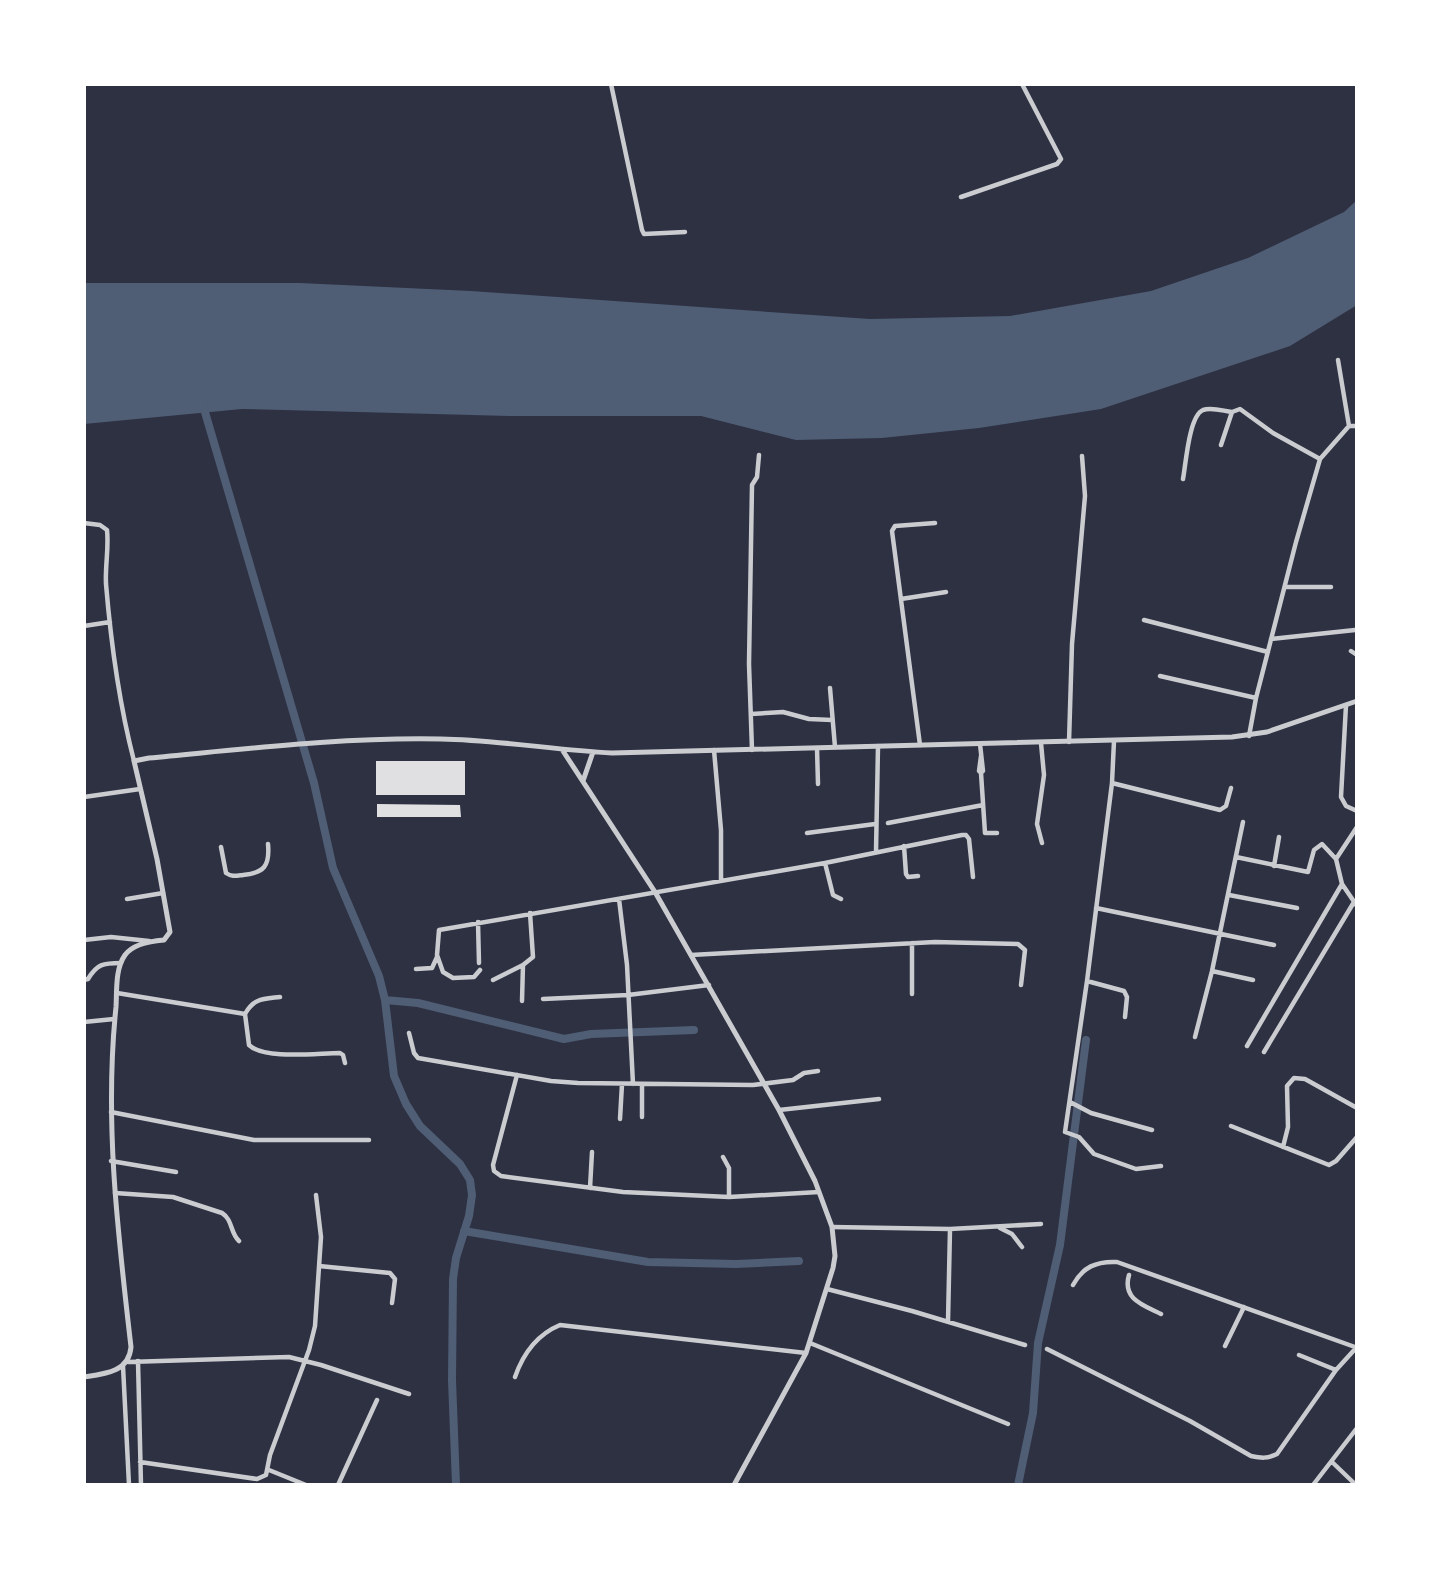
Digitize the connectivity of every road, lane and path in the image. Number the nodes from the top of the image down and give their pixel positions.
1 (611, 84) edge
2 (1022, 84) edge
3 (961, 197) dead end
4 (685, 232) dead end
5 (1338, 360) dead end
6 (1231, 411) junction
7 (1349, 426) junction
8 (1357, 426) edge
9 (1221, 445) dead end
10 (759, 455) dead end
11 (1082, 456) dead end
12 (1320, 458) junction
13 (1183, 479) dead end
14 (84, 523) edge
15 (935, 523) dead end
16 (1285, 587) junction
17 (1331, 587) dead end
18 (946, 592) dead end
19 (901, 599) junction
20 (1144, 620) dead end
21 (110, 622) junction
22 (84, 626) edge
23 (1355, 630) edge
24 (1271, 639) junction
25 (1351, 651) dead end
26 (1268, 652) junction
27 (1357, 655) edge
28 (1160, 676) dead end
29 (830, 688) dead end
30 (1256, 698) junction
31 (1357, 701) edge
32 (1346, 705) junction
33 (751, 714) junction
34 (832, 720) junction
35 (1249, 736) junction
36 (1114, 741) junction
37 (1069, 742) junction
38 (1041, 743) junction
39 (980, 744) junction
40 (920, 745) junction
41 (878, 746) junction
42 (835, 747) junction
43 (817, 748) junction
44 (714, 750) junction
45 (752, 750) junction
46 (563, 751) junction
47 (593, 752) junction
48 (134, 761) junction
49 (583, 781) junction
50 (1112, 783) junction
51 (818, 784) dead end
52 (1231, 788) dead end
53 (140, 789) junction
54 (84, 797) edge
55 (984, 805) junction
56 (1357, 810) edge
57 (1243, 822) dead end
58 (888, 823) dead end
59 (875, 824) junction
60 (1357, 827) edge
61 (807, 833) dead end
62 (997, 833) dead end
63 (1279, 836) dead end
64 (1042, 843) dead end
65 (268, 844) dead end
66 (904, 846) junction
67 (221, 847) dead end
68 (876, 852) junction
69 (1236, 857) junction
70 (1336, 859) junction
71 (825, 863) junction
72 (1274, 866) junction
73 (918, 876) dead end
74 (972, 877) dead end
75 (721, 881) junction
76 (1342, 884) junction
77 (655, 892) junction
78 (163, 893) junction
79 (1229, 894) junction
80 (619, 899) junction
81 (841, 899) dead end
82 (127, 900) dead end
83 (1356, 904) edge
84 (1096, 908) junction
85 (1297, 908) dead end
86 (530, 913) junction
87 (478, 922) junction
88 (1220, 933) junction
89 (84, 940) edge
90 (152, 941) junction
91 (912, 943) junction
92 (1274, 945) dead end
93 (691, 955) junction
94 (437, 956) junction
95 (479, 962) dead end
96 (121, 963) junction
97 (523, 965) junction
98 (416, 969) dead end
99 (480, 970) dead end
100 (1212, 971) junction
101 (84, 980) edge
102 (493, 980) dead end
103 (1253, 980) dead end
104 (1087, 981) junction
105 (709, 985) junction
106 (1021, 985) dead end
107 (117, 993) junction
108 (912, 994) dead end
109 (628, 995) junction
110 (280, 997) dead end
111 (543, 999) dead end
112 (522, 1001) dead end
113 (245, 1014) junction
114 (1125, 1017) dead end
115 (114, 1019) junction
116 (84, 1022) edge
117 (410, 1033) dead end
118 (1195, 1037) dead end
119 (1247, 1046) dead end
120 (1265, 1052) dead end
121 (345, 1063) dead end
122 (818, 1071) dead end
123 (517, 1074) junction
124 (622, 1084) junction
125 (633, 1084) junction
126 (642, 1084) junction
127 (764, 1084) junction
128 (879, 1099) dead end
129 (1071, 1103) junction
130 (1357, 1108) edge
131 (779, 1110) junction
132 (111, 1112) junction
133 (642, 1117) dead end
134 (620, 1119) dead end
135 (1231, 1126) dead end
136 (1152, 1130) dead end
137 (1357, 1137) edge
138 (369, 1140) dead end
139 (1283, 1147) junction
140 (592, 1152) dead end
141 (723, 1157) dead end
142 (111, 1161) junction
143 (1161, 1166) dead end
144 (176, 1172) dead end
145 (590, 1188) junction
146 (820, 1192) junction
147 (114, 1193) junction
148 (316, 1195) dead end
149 (729, 1197) junction
150 (1041, 1224) dead end
151 (832, 1227) junction
152 (1000, 1228) junction
153 (950, 1229) junction
154 (239, 1241) dead end
155 (1022, 1247) dead end
156 (319, 1266) junction
157 (1131, 1271) junction
158 (1073, 1284) dead end
159 (827, 1289) junction
160 (392, 1303) dead end
161 (1244, 1307) junction
162 (1161, 1314) dead end
163 (948, 1322) junction
164 (810, 1343) junction
165 (1024, 1345) dead end
166 (1225, 1346) dead end
167 (1356, 1348) edge
168 (1047, 1349) dead end
169 (806, 1353) junction
170 (1299, 1355) dead end
171 (305, 1360) junction
172 (138, 1362) junction
173 (125, 1364) junction
174 (1336, 1370) junction
175 (84, 1377) edge
176 (515, 1377) dead end
177 (408, 1394) dead end
178 (377, 1400) dead end
179 (1008, 1424) dead end
180 (1357, 1428) edge
181 (140, 1462) junction
182 (1332, 1462) junction
183 (269, 1469) junction
184 (129, 1485) edge
185 (141, 1485) edge
186 (306, 1485) edge
187 (338, 1485) edge
188 (734, 1485) edge
189 (1313, 1485) edge
190 (1356, 1485) edge

1 - 4 street
2 - 3 street
5 - 7 street
6 - 9 street
6 - 12 street
6 - 13 street
7 - 8 street
7 - 12 street
10 - 33 street
11 - 37 street
12 - 16 street
14 - 21 street
15 - 19 street
16 - 17 street
16 - 24 street
18 - 19 street
19 - 40 street
20 - 26 street
21 - 22 street
21 - 48 street
23 - 24 street
24 - 26 street
25 - 27 street
26 - 30 street
28 - 30 street
29 - 34 street
30 - 35 street
31 - 32 street
32 - 35 street
32 - 56 street
33 - 34 street
33 - 45 street
34 - 42 street
35 - 36 street
36 - 37 street
36 - 50 street
37 - 38 street
38 - 39 street
38 - 64 street
39 - 40 street
39 - 55 street
40 - 41 street
41 - 42 street
41 - 59 street
42 - 43 street
43 - 45 street
43 - 51 street
44 - 45 street
44 - 47 street
44 - 75 street
46 - 47 street
46 - 48 street
46 - 49 street
47 - 49 street
48 - 53 street
49 - 77 street
50 - 52 street
50 - 84 street
53 - 54 street
53 - 78 street
55 - 58 street
55 - 62 street
57 - 69 street
59 - 61 street
59 - 68 street
60 - 70 street
63 - 72 street
65 - 67 street
66 - 68 street
66 - 73 street
66 - 74 street
68 - 71 street
69 - 72 street
69 - 79 street
70 - 72 street
70 - 76 street
71 - 75 street
71 - 81 street
75 - 77 street
76 - 83 street
76 - 119 street
77 - 80 street
77 - 93 street
78 - 82 street
78 - 90 street
79 - 85 street
79 - 88 street
80 - 86 street
80 - 109 street
83 - 120 street
84 - 88 street
84 - 104 street
86 - 87 street
86 - 97 street
87 - 94 street
87 - 95 street
88 - 92 street
88 - 100 street
89 - 90 street
90 - 96 street
91 - 93 street
91 - 106 street
91 - 108 street
93 - 105 street
94 - 98 street
94 - 99 street
96 - 101 street
96 - 107 street
97 - 102 street
97 - 112 street
100 - 103 street
100 - 118 street
104 - 114 street
104 - 129 street
105 - 109 street
105 - 127 street
107 - 113 street
107 - 115 street
109 - 111 street
109 - 125 street
110 - 113 street
113 - 121 street
115 - 116 street
115 - 132 street
117 - 123 street
122 - 127 street
123 - 124 street
123 - 145 street
124 - 125 street
124 - 134 street
125 - 126 street
126 - 127 street
126 - 133 street
127 - 131 street
128 - 131 street
129 - 136 street
129 - 143 street
130 - 139 street
131 - 146 street
132 - 138 street
132 - 142 street
135 - 139 street
137 - 139 street
140 - 145 street
141 - 149 street
142 - 144 street
142 - 147 street
145 - 149 street
146 - 149 street
146 - 151 street
147 - 154 street
147 - 173 street
148 - 156 street
150 - 152 street
151 - 153 street
151 - 159 street
152 - 153 street
152 - 155 street
153 - 163 street
156 - 160 street
156 - 171 street
157 - 158 street
157 - 161 street
157 - 162 street
159 - 163 street
159 - 164 street
161 - 166 street
161 - 167 street
163 - 165 street
164 - 169 street
164 - 179 street
167 - 174 street
168 - 174 street
169 - 176 street
169 - 188 street
170 - 174 street
171 - 172 street
171 - 177 street
171 - 183 street
172 - 173 street
172 - 181 street
173 - 175 street
173 - 184 street
178 - 187 street
180 - 182 street
181 - 183 street
181 - 185 street
182 - 189 street
182 - 190 street
183 - 186 street

